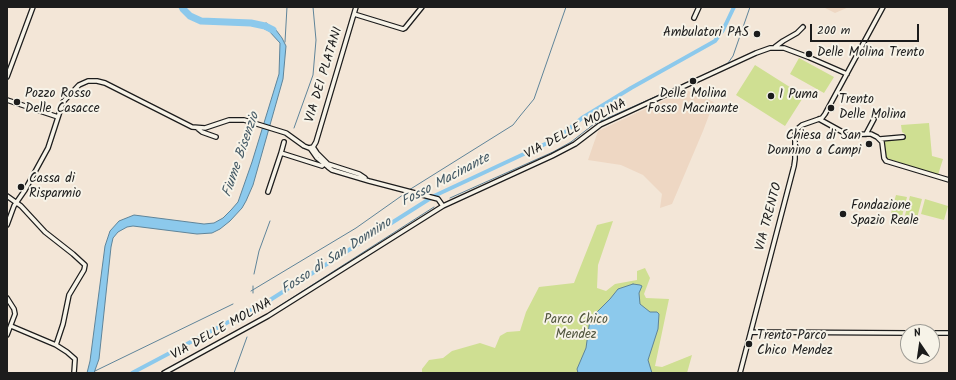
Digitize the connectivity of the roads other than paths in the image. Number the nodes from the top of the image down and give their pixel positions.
1 (33, 7) edge
2 (356, 7) edge
3 (422, 7) edge
4 (699, 7) edge
5 (883, 7) edge
6 (354, 14) junction
7 (694, 18) dead end
8 (803, 28) dead end
9 (775, 47) junction
10 (847, 74) junction
11 (7, 77) edge
12 (7, 100) edge
13 (58, 117) junction
14 (819, 119) junction
15 (874, 119) dead end
16 (197, 128) junction
17 (866, 134) junction
18 (903, 137) dead end
19 (216, 138) dead end
20 (880, 139) junction
21 (284, 142) dead end
22 (312, 147) junction
23 (281, 153) junction
24 (325, 163) junction
25 (949, 180) edge
26 (268, 192) dead end
27 (7, 196) edge
28 (16, 203) junction
29 (443, 206) junction
30 (7, 225) edge
31 (7, 298) edge
32 (11, 326) junction
33 (751, 332) junction
34 (900, 333) edge
35 (7, 335) edge
36 (56, 345) junction
37 (74, 373) edge
38 (164, 373) edge
39 (740, 373) edge

1 - 11 street
2 - 6 street, VIA DEI PLATANI
3 - 6 street
4 - 7 street
5 - 10 street
6 - 22 street, VIA DEI PLATANI
8 - 9 street, VIA DELLE MOLINA
9 - 10 street
9 - 29 street, VIA DELLE MOLINA
10 - 14 street
12 - 13 street
13 - 16 street
13 - 28 street
14 - 17 street
14 - 33 street, VIA TRENTO
15 - 17 street
16 - 19 street
16 - 22 street
17 - 20 street
18 - 20 street
20 - 25 street
21 - 23 street
22 - 24 street
23 - 24 street
23 - 26 street
24 - 29 street
27 - 28 street
28 - 30 street
28 - 36 street
29 - 38 street, VIA DELLE MOLINA
31 - 32 street
32 - 35 street
32 - 36 street
33 - 34 street
33 - 39 street, VIA TRENTO
36 - 37 street

